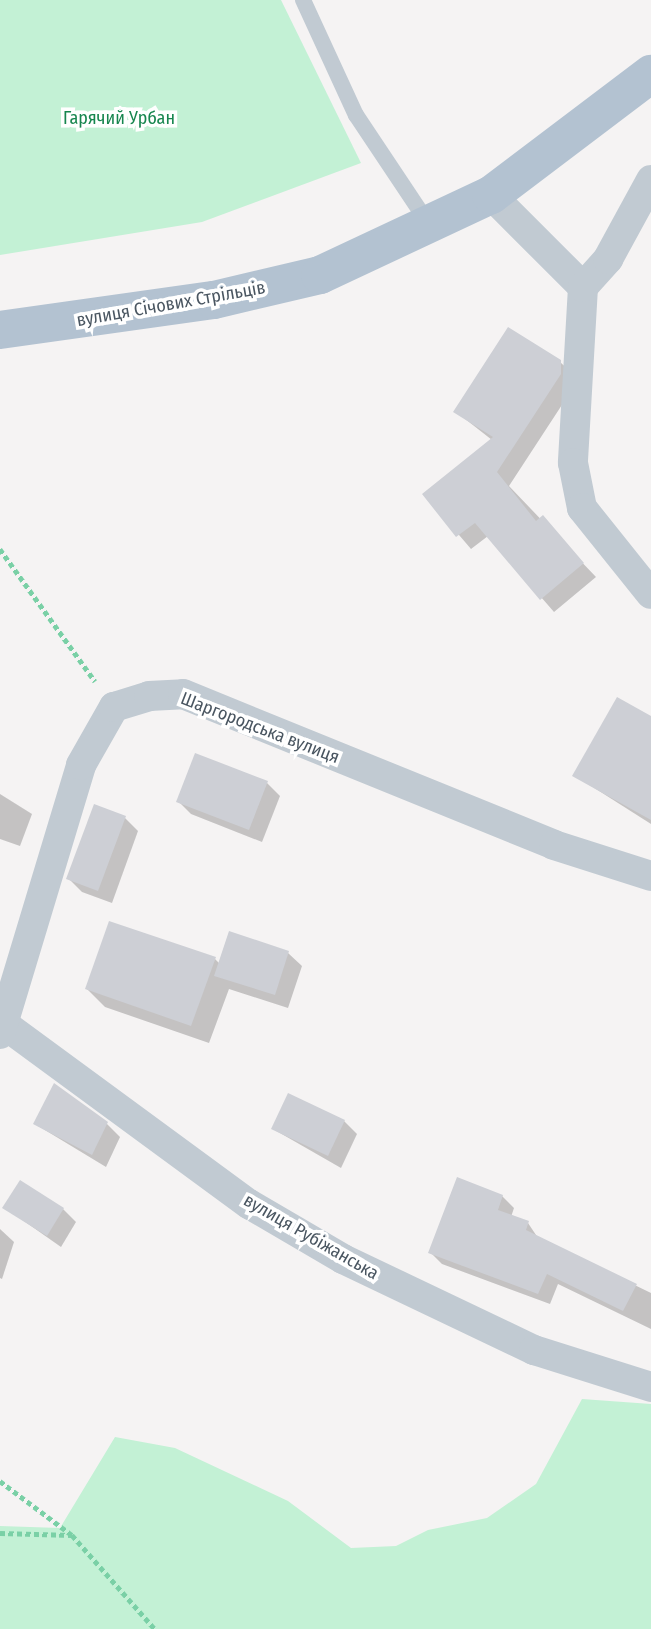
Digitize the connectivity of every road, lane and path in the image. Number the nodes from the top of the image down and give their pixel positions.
1 (303, 0) edge
2 (651, 74) edge
3 (651, 180) edge
4 (491, 195) junction
5 (432, 228) junction
6 (583, 287) junction
7 (0, 330) edge
8 (0, 550) edge
9 (651, 594) edge
10 (114, 707) junction
11 (651, 876) edge
12 (2, 1030) edge
13 (651, 1387) edge
14 (0, 1480) edge
15 (0, 1534) edge
16 (72, 1535) junction
17 (155, 1629) edge

1 - 5 lane
2 - 4 main road, вулиця Січових Стрільців
3 - 6 street
4 - 5 main road, вулиця Січових Стрільців
4 - 6 street
5 - 7 main road, вулиця Січових Стрільців
6 - 9 street
8 - 10 path
10 - 11 street, Шаргородська вулиця
10 - 12 street
12 - 13 street, вулиця Рубіжанська
14 - 16 path
15 - 16 path
16 - 17 path

